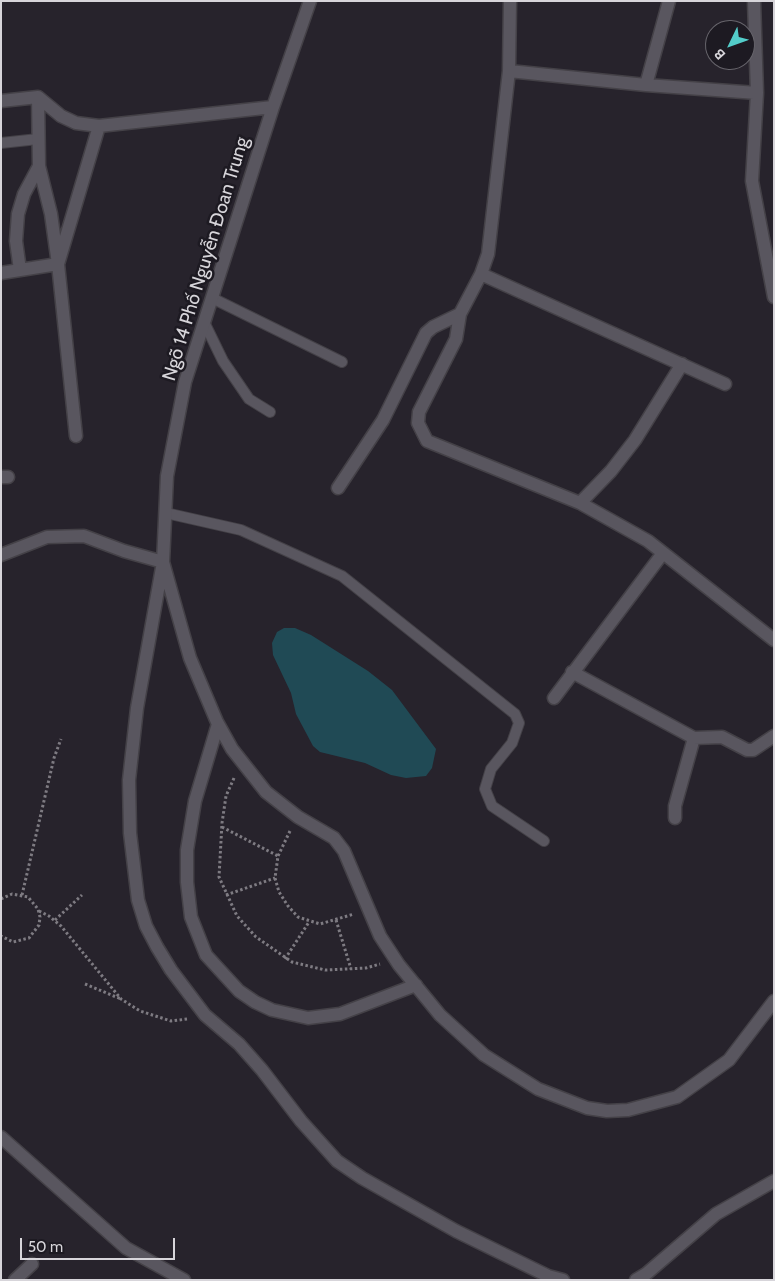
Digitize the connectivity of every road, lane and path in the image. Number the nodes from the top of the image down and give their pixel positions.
1 (310, 1) edge
2 (510, 1) edge
3 (669, 1) edge
4 (754, 1) edge
5 (509, 71) junction
6 (646, 85) junction
7 (757, 93) junction
8 (38, 97) junction
9 (1, 101) edge
10 (273, 106) junction
11 (99, 126) junction
12 (38, 139) junction
13 (1, 143) edge
14 (39, 166) junction
15 (58, 264) junction
16 (20, 270) junction
17 (1, 273) edge
18 (481, 274) junction
19 (774, 297) edge
20 (212, 298) junction
21 (460, 314) junction
22 (204, 322) junction
23 (342, 362) dead end
24 (682, 364) junction
25 (725, 384) dead end
26 (270, 412) dead end
27 (76, 436) dead end
28 (338, 488) dead end
29 (580, 503) junction
30 (166, 513) junction
31 (663, 553) junction
32 (1, 555) edge
33 (163, 562) junction
34 (774, 640) edge
35 (572, 672) junction
36 (554, 698) dead end
37 (218, 724) junction
38 (774, 736) edge
39 (694, 738) junction
40 (61, 739) dead end
41 (241, 762) junction
42 (298, 817) junction
43 (675, 818) dead end
44 (222, 828) junction
45 (544, 841) dead end
46 (278, 856) junction
47 (275, 878) junction
48 (22, 895) junction
49 (82, 895) dead end
50 (226, 895) junction
51 (1, 899) edge
52 (368, 909) junction
53 (39, 911) junction
54 (55, 920) junction
55 (336, 920) junction
56 (309, 922) junction
57 (1, 936) edge
58 (394, 958) junction
59 (286, 959) junction
60 (351, 969) junction
61 (85, 984) dead end
62 (416, 985) junction
63 (121, 999) junction
64 (774, 1001) edge
65 (205, 1015) junction
66 (1, 1137) edge
67 (774, 1181) edge
68 (32, 1264) dead end
69 (15, 1280) edge
70 (184, 1280) edge
71 (563, 1280) edge
72 (636, 1280) edge

1 - 10 street, Ngõ 14 Phố Nguyễn Đoan Trung
2 - 5 street
3 - 6 street
4 - 7 street
5 - 6 street
5 - 18 street
6 - 7 street
7 - 19 street
8 - 9 street
8 - 11 street
8 - 12 street
10 - 11 street
10 - 20 street, Ngõ 14 Phố Nguyễn Đoan Trung
11 - 15 street
12 - 13 lane
12 - 14 street
14 - 15 street
14 - 16 street
15 - 16 street
15 - 27 street
16 - 17 street
18 - 21 street
18 - 24 street
20 - 22 street, Ngõ 14 Phố Nguyễn Đoan Trung
20 - 23 lane
21 - 28 street
21 - 29 street
22 - 26 lane
22 - 30 street, Ngõ 14 Phố Nguyễn Đoan Trung
24 - 25 street
24 - 29 street
29 - 31 street
30 - 33 street, Ngõ 14 Phố Nguyễn Đoan Trung
30 - 45 lane
31 - 34 street
31 - 35 street
32 - 33 street
33 - 37 street
33 - 65 street
35 - 36 street
35 - 39 street
37 - 41 street
37 - 62 street
38 - 39 street
39 - 43 street
40 - 48 path
41 - 42 street
41 - 44 path
42 - 46 path
42 - 52 street
44 - 46 path
44 - 50 path
46 - 47 path
47 - 50 path
47 - 56 path
48 - 51 path
48 - 53 path
49 - 54 path
50 - 59 path
52 - 55 path
52 - 58 street
53 - 54 path
53 - 57 path
54 - 63 path
55 - 56 path
55 - 60 path
56 - 59 path
58 - 60 path
58 - 62 street
59 - 60 path
61 - 63 path
62 - 64 street
63 - 65 path
65 - 71 street
66 - 70 street
67 - 72 street
68 - 69 street

